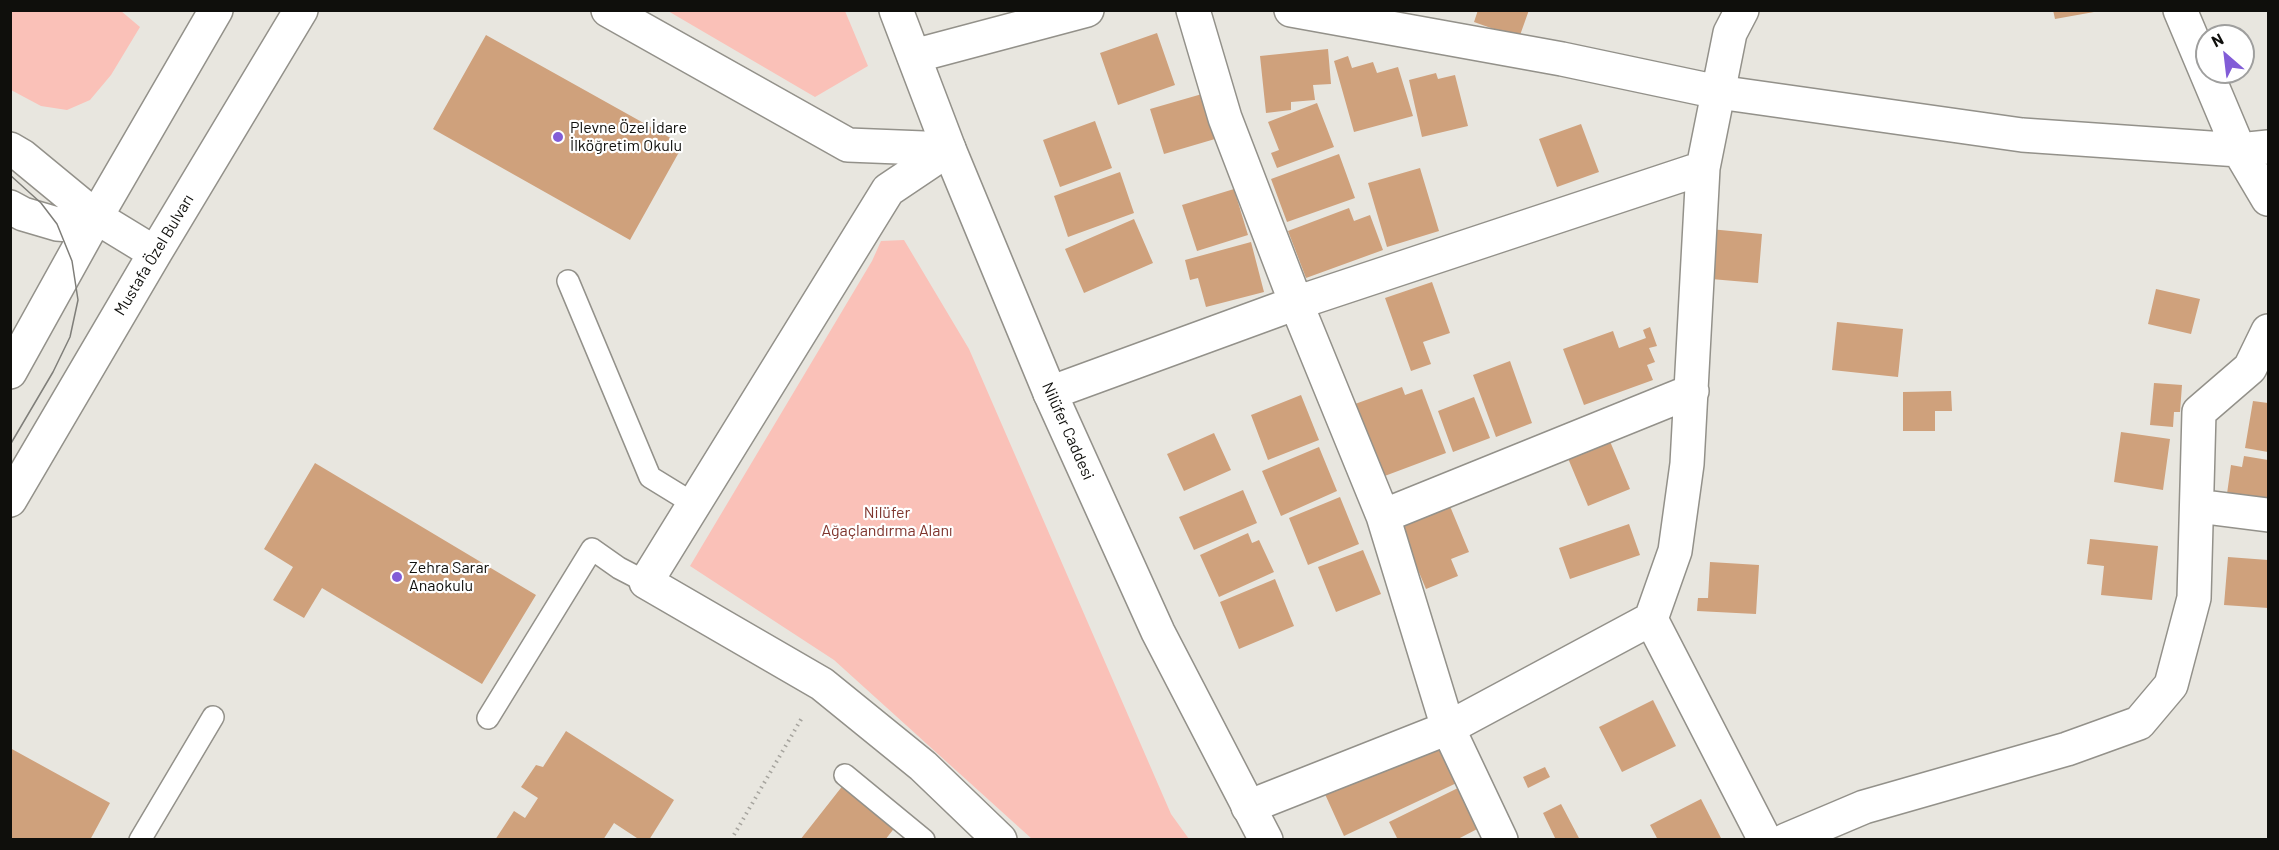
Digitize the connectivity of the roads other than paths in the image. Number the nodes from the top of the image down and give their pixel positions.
1 (216, 10) edge
2 (301, 10) edge
3 (608, 10) edge
4 (896, 10) edge
5 (1087, 10) edge
6 (1193, 10) edge
7 (1291, 10) edge
8 (1742, 10) edge
9 (2180, 10) edge
10 (914, 56) junction
11 (1718, 92) junction
12 (2254, 148) edge
13 (10, 149) edge
14 (949, 149) junction
15 (1703, 168) junction
16 (2268, 199) edge
17 (10, 207) edge
18 (96, 217) junction
19 (155, 253) junction
20 (568, 281) dead end
21 (1296, 303) junction
22 (2268, 331) edge
23 (10, 372) edge
24 (1692, 391) junction
25 (1050, 393) junction
26 (10, 500) edge
27 (694, 504) junction
28 (2197, 506) junction
29 (2268, 515) edge
30 (1383, 516) junction
31 (646, 582) junction
32 (1651, 619) junction
33 (213, 717) dead end
34 (488, 718) dead end
35 (1448, 728) junction
36 (845, 775) dead end
37 (1248, 807) junction
38 (140, 840) edge
39 (924, 840) edge
40 (1000, 840) edge
41 (1266, 840) edge
42 (1501, 840) edge
43 (1765, 840) edge
44 (1786, 840) edge

1 - 18 street
2 - 19 street, Mustafa Özel Bulvarı
3 - 14 street
4 - 10 street, Nilüfer Caddesi
5 - 10 street
6 - 21 street
7 - 11 street
8 - 11 street
9 - 12 street
10 - 14 street, Nilüfer Caddesi
11 - 12 street
11 - 15 street
12 - 16 street
13 - 18 street
14 - 25 street, Nilüfer Caddesi
14 - 27 street
15 - 21 street
15 - 24 street
17 - 18 street
18 - 19 street
18 - 23 street
19 - 26 street, Mustafa Özel Bulvarı
20 - 27 lane
21 - 25 street
21 - 30 street
22 - 28 street
24 - 30 street
24 - 32 street
25 - 37 street, Nilüfer Caddesi
27 - 31 street
28 - 29 street
28 - 44 street
30 - 35 street
31 - 34 lane
31 - 40 street
32 - 35 street
32 - 43 street
33 - 38 lane
35 - 37 street
35 - 42 street
36 - 39 lane
37 - 41 street, Nilüfer Caddesi

